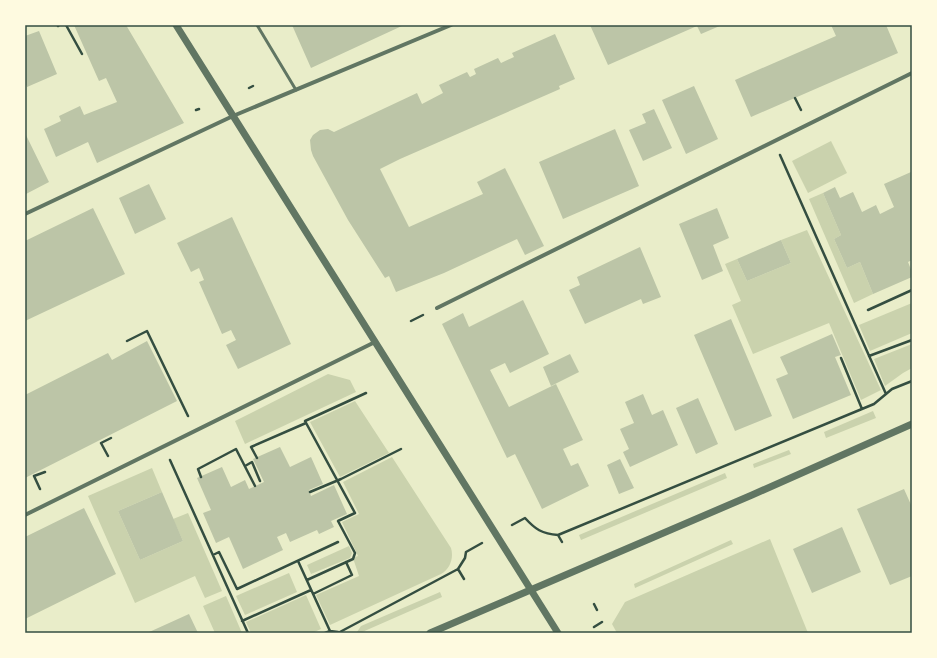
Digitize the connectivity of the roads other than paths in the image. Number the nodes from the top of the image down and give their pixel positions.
1 (176, 25) edge
2 (257, 25) edge
3 (451, 25) edge
4 (912, 73) edge
5 (296, 90) junction
6 (233, 116) junction
7 (25, 214) edge
8 (436, 308) dead end
9 (375, 342) junction
10 (912, 424) edge
11 (25, 515) edge
12 (530, 589) junction
13 (430, 633) edge
14 (558, 633) edge

1 - 6 street
2 - 5 lane
3 - 5 street
4 - 8 street
5 - 6 street
6 - 7 street
6 - 9 street
9 - 11 street
9 - 12 street
10 - 12 street
12 - 13 street
12 - 14 street

